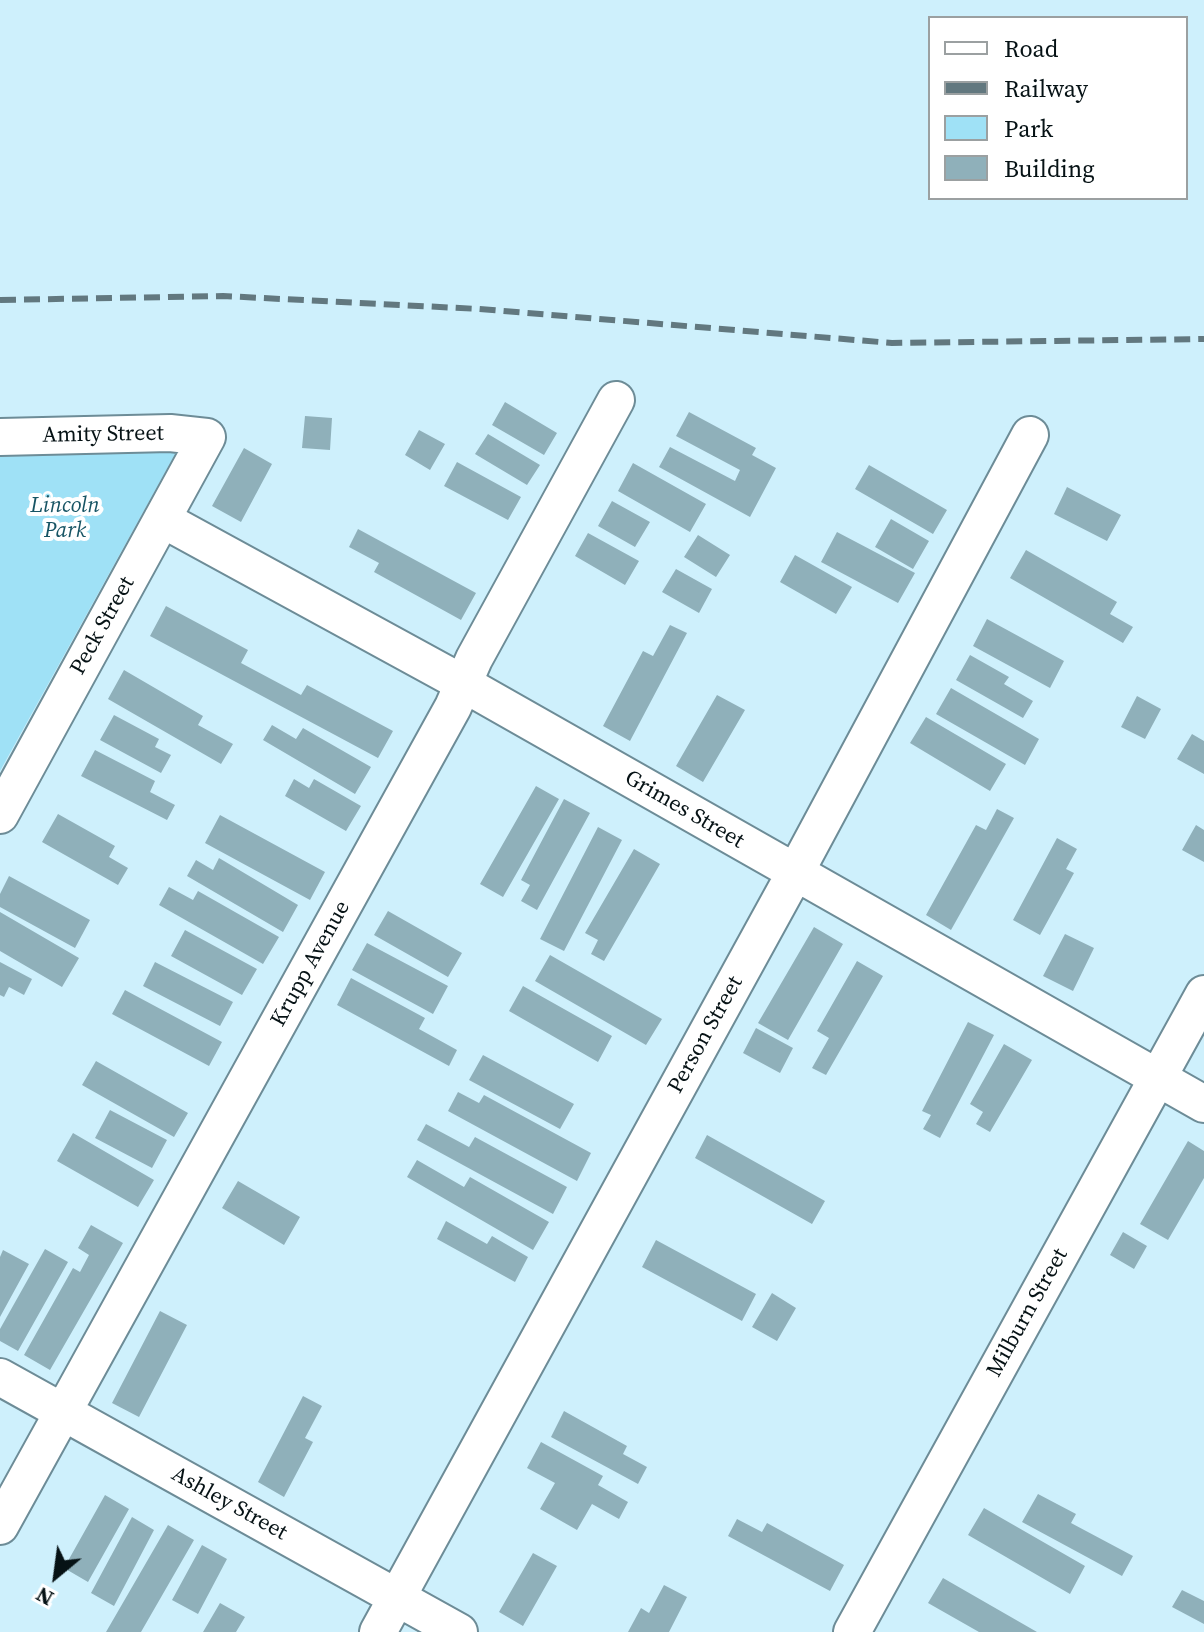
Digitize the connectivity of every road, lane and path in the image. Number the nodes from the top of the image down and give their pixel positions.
1 (616, 400) dead end
2 (1030, 435) dead end
3 (0, 437) edge
4 (207, 437) joint
5 (162, 519) junction
6 (464, 684) junction
7 (12, 765) edge
8 (0, 815) edge
9 (795, 873) junction
10 (1204, 994) edge
11 (1158, 1079) junction
12 (1204, 1104) edge
13 (0, 1377) edge
14 (63, 1411) junction
15 (0, 1526) edge
16 (397, 1597) junction
17 (378, 1632) edge
18 (459, 1632) edge
19 (852, 1632) edge

1 - 6 street, Krupp Avenue
2 - 9 street, Person Street
3 - 4 street, Amity Street
4 - 5 street, Peck Street
5 - 6 street, Grimes Street
5 - 7 street, Peck Street
6 - 9 street, Grimes Street
6 - 14 street, Krupp Avenue
7 - 8 street, Peck Street
9 - 11 street, Grimes Street
9 - 16 street, Person Street
10 - 11 street, Milburn Street
11 - 12 street, Grimes Street
11 - 19 street, Milburn Street
13 - 14 street, Ashley Street
14 - 15 street, Krupp Avenue
14 - 16 street, Ashley Street
16 - 17 street, Person Street
16 - 18 street, Ashley Street

